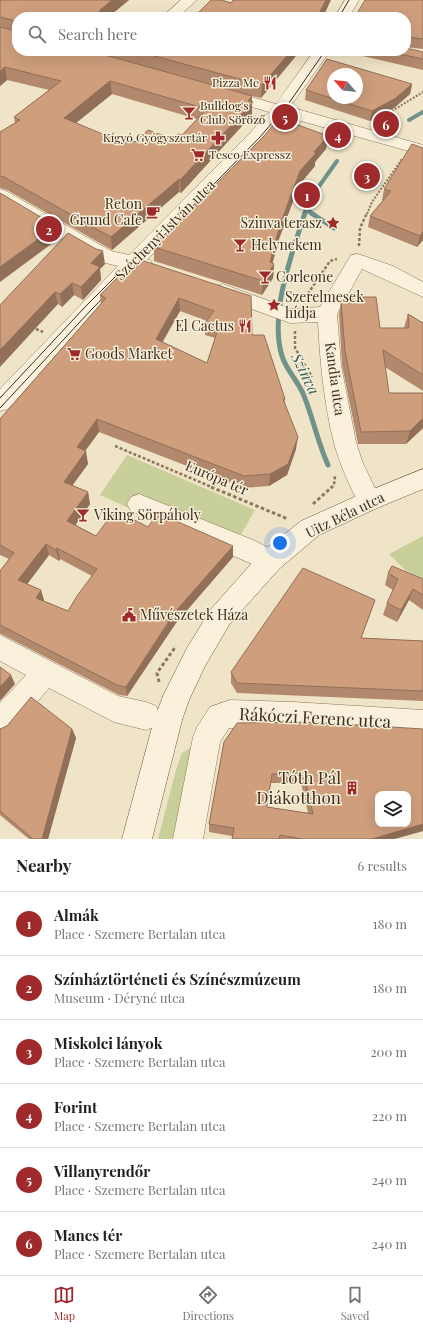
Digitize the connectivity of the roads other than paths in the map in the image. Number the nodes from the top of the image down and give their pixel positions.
1 (190, 0) edge
2 (352, 0) edge
3 (175, 12) edge
4 (345, 12) edge
5 (318, 56) edge
6 (207, 89) edge
7 (279, 110) junction
8 (419, 144) edge
9 (0, 195) edge
10 (132, 262) junction
11 (158, 270) edge
12 (210, 287) edge
13 (423, 290) edge
14 (328, 314) junction
15 (0, 403) edge
16 (423, 479) edge
17 (369, 501) junction
18 (140, 504) dead end
19 (270, 561) junction
20 (0, 647) edge
21 (46, 672) junction
22 (157, 718) junction
23 (0, 724) edge
24 (423, 724) edge
25 (137, 839) edge
26 (188, 839) edge

1 - 3 street
2 - 4 street
5 - 7 street, Széchenyi István utca
6 - 7 street
7 - 8 street
7 - 10 street, Széchenyi István utca
9 - 10 street
10 - 11 street
10 - 15 street, Széchenyi István utca
12 - 14 street
13 - 14 street, Kandia utca
14 - 17 street, Kandia utca
16 - 17 street, Uitz Béla utca
17 - 19 street, Uitz Béla utca
18 - 19 street
19 - 22 street, Uitz Béla utca
20 - 21 street
21 - 22 street
21 - 23 street
22 - 25 street, Uitz Béla utca
24 - 26 street, Rákóczi Ferenc utca

